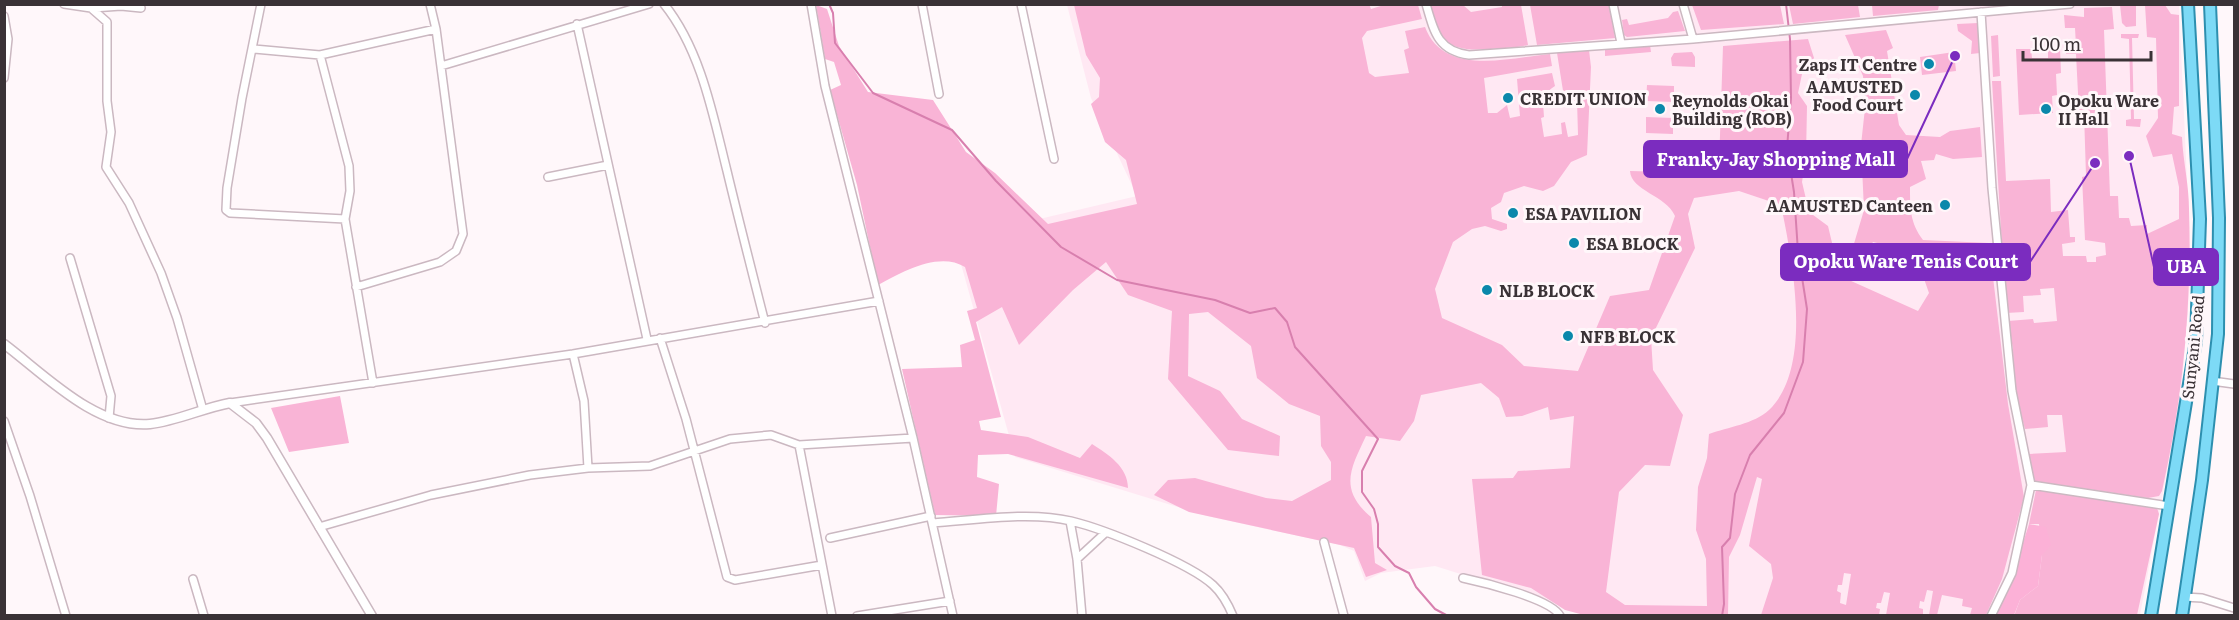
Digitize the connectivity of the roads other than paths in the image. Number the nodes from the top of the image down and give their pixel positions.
1 (64, 4) edge
2 (261, 4) edge
3 (430, 4) edge
4 (649, 4) edge
5 (664, 4) edge
6 (811, 4) edge
7 (922, 4) edge
8 (1022, 4) edge
9 (1426, 4) edge
10 (1613, 4) edge
11 (1683, 4) edge
12 (2070, 4) edge
13 (2188, 4) edge
14 (2210, 4) edge
15 (91, 8) junction
16 (141, 8) dead end
17 (1981, 12) junction
18 (4, 16) edge
19 (577, 24) junction
20 (436, 29) junction
21 (1693, 39) junction
22 (1621, 43) junction
23 (254, 49) junction
24 (320, 55) junction
25 (441, 66) junction
26 (4, 78) edge
27 (939, 94) dead end
28 (1054, 159) dead end
29 (608, 165) junction
30 (548, 177) dead end
31 (345, 219) junction
32 (70, 258) dead end
33 (356, 287) junction
34 (879, 301) junction
35 (765, 322) junction
36 (660, 338) junction
37 (647, 339) junction
38 (4, 344) edge
39 (573, 354) junction
40 (2212, 381) junction
41 (373, 383) junction
42 (2235, 384) edge
43 (230, 403) junction
44 (203, 410) junction
45 (109, 418) junction
46 (4, 421) edge
47 (913, 438) junction
48 (800, 445) junction
49 (693, 451) junction
50 (588, 468) junction
51 (2031, 485) junction
52 (2169, 506) junction
53 (932, 520) junction
54 (1070, 521) junction
55 (319, 527) junction
56 (1104, 534) junction
57 (831, 538) dead end
58 (1324, 542) dead end
59 (1077, 559) junction
60 (822, 565) junction
61 (1463, 578) dead end
62 (193, 579) dead end
63 (2184, 597) junction
64 (950, 601) junction
65 (2235, 608) edge
66 (66, 615) edge
67 (204, 615) edge
68 (372, 615) edge
69 (832, 615) edge
70 (857, 615) edge
71 (953, 615) edge
72 (1082, 615) edge
73 (1233, 615) edge
74 (1344, 615) edge
75 (1560, 615) edge
76 (1991, 615) edge
77 (2151, 615) edge
78 (2182, 615) edge

1 - 15 street
2 - 23 street
3 - 20 street
4 - 19 street
5 - 35 street
6 - 34 street
7 - 27 street
8 - 28 street
9 - 22 street
10 - 22 street
11 - 21 street
12 - 17 street
13 - 52 main road, Sunyani Road
14 - 40 main road
15 - 16 street
15 - 44 street
17 - 21 street
17 - 51 street
18 - 26 street
19 - 25 street
19 - 29 street
20 - 24 street
20 - 25 street
21 - 22 street
23 - 24 street
23 - 31 street
24 - 31 street
25 - 33 street
29 - 30 street
29 - 37 street
31 - 33 street
32 - 45 street
33 - 41 street
34 - 35 street
34 - 47 street
35 - 36 street
36 - 37 street
36 - 49 street
37 - 39 street
38 - 45 street
39 - 41 street
39 - 50 street
40 - 42 street
40 - 63 main road
41 - 43 street
43 - 44 street
43 - 55 street
44 - 45 street
46 - 66 street
47 - 48 street
47 - 53 street
48 - 49 street
48 - 60 street
49 - 50 street
49 - 60 street
50 - 55 street
51 - 52 street
51 - 76 street
52 - 77 main road, Sunyani Road
53 - 54 street
53 - 57 street
53 - 64 street
54 - 56 street
54 - 59 street
55 - 68 street
56 - 59 street
56 - 73 street
58 - 74 street
59 - 72 street
60 - 69 street
61 - 75 street
62 - 67 street
63 - 65 street
63 - 78 main road
64 - 70 street
64 - 71 street

